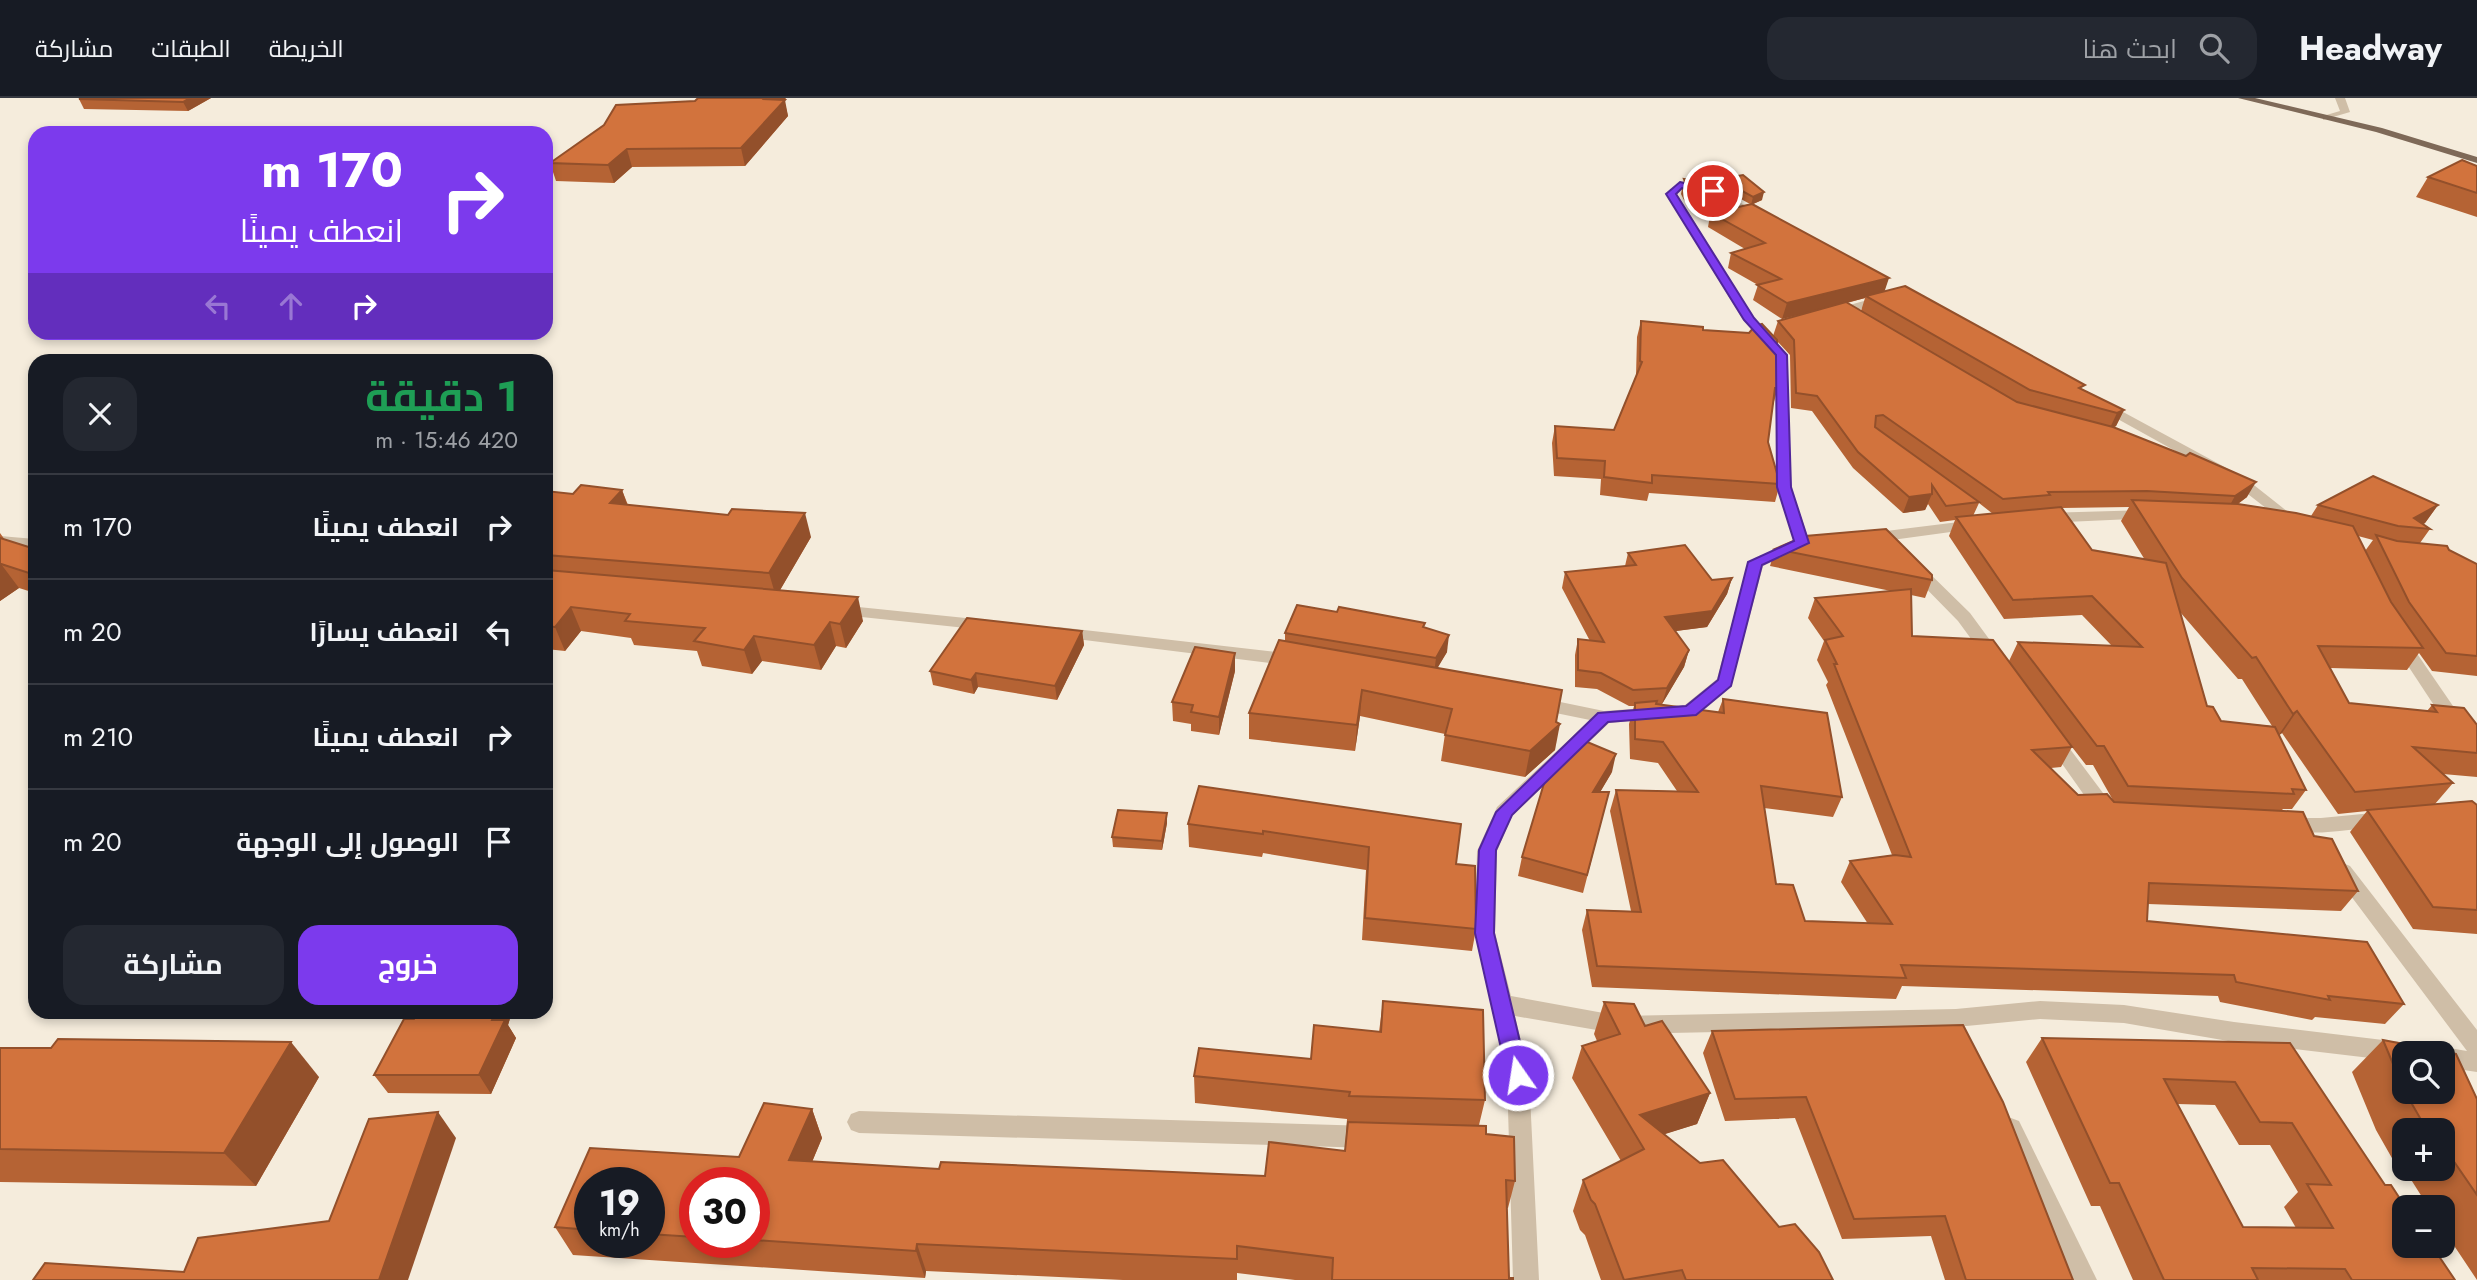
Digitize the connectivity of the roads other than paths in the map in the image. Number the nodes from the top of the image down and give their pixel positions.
1 (2243, 98) edge
2 (2340, 98) edge
3 (2326, 118) junction
4 (2477, 160) edge
5 (1772, 224) edge
6 (1878, 282) edge
7 (1843, 309) junction
8 (1819, 315) edge
9 (1866, 323) edge
10 (2084, 395) edge
11 (2152, 447) edge
12 (2205, 462) junction
13 (1970, 507) edge
14 (2164, 515) edge
15 (2023, 519) edge
16 (2263, 524) edge
17 (1883, 537) junction
18 (1856, 539) edge
19 (0, 541) edge
20 (28, 543) edge
21 (825, 609) edge
22 (1006, 627) edge
23 (1033, 630) edge
24 (2393, 633) edge
25 (1317, 663) edge
26 (2004, 672) edge
27 (1515, 699) edge
28 (1604, 717) junction
29 (2045, 727) edge
30 (2477, 755) edge
31 (2122, 816) edge
32 (2399, 818) edge
33 (2267, 822) edge
34 (2307, 824) junction
35 (1501, 1004) junction
36 (1956, 1018) junction
37 (2263, 1035) junction
38 (1968, 1041) edge
39 (2477, 1047) edge
40 (2392, 1051) edge
41 (2279, 1058) edge
42 (2455, 1059) edge
43 (2477, 1062) edge
44 (2001, 1109) edge
45 (859, 1122) dead end
46 (1396, 1138) edge
47 (1493, 1140) edge
48 (1520, 1141) junction
49 (1526, 1280) edge
50 (2084, 1280) edge

1 - 3 main road
2 - 3 street
3 - 4 main road
5 - 28 street
6 - 7 street
7 - 8 street
7 - 9 street
10 - 12 street
11 - 12 street
12 - 16 street
13 - 17 street
14 - 15 street
17 - 18 street
17 - 26 street
19 - 20 street
21 - 22 street
23 - 25 street
24 - 30 street
27 - 28 street
28 - 35 street
29 - 31 street
32 - 34 street
33 - 34 street
34 - 39 street
35 - 36 street
35 - 48 street
36 - 37 street
36 - 38 street
37 - 40 street
37 - 41 street
42 - 43 street
44 - 50 street
45 - 46 street
47 - 48 street
48 - 49 street

